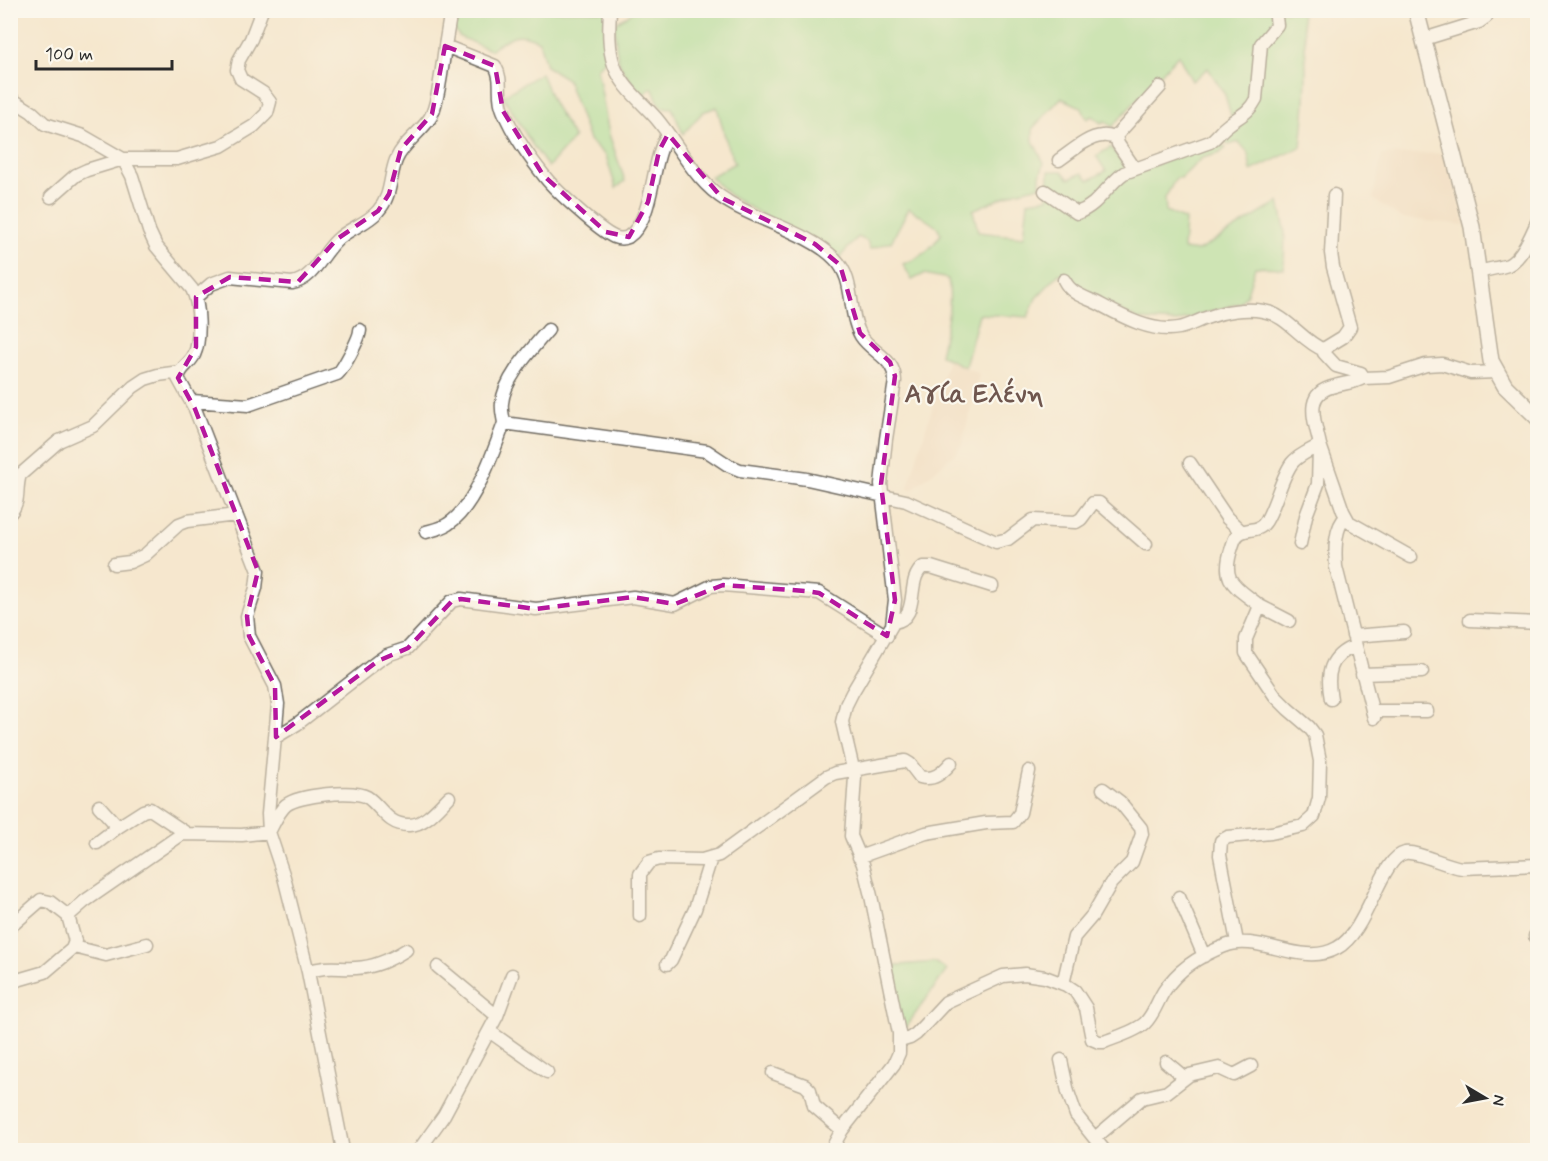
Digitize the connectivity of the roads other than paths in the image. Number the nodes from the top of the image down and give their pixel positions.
1 (262, 10) edge
2 (451, 10) edge
3 (610, 10) edge
4 (1275, 10) edge
5 (1416, 10) edge
6 (1488, 10) edge
7 (1424, 39) junction
8 (445, 46) junction
9 (1160, 87) dead end
10 (10, 98) edge
11 (668, 134) junction
12 (1116, 138) junction
13 (123, 159) junction
14 (1059, 160) dead end
15 (1135, 169) junction
16 (1045, 191) dead end
17 (1334, 195) dead end
18 (51, 197) dead end
19 (1538, 220) edge
20 (1479, 272) junction
21 (1064, 280) dead end
22 (196, 297) junction
23 (360, 330) dead end
24 (548, 330) dead end
25 (1324, 350) junction
26 (180, 372) junction
27 (1496, 372) junction
28 (1363, 378) junction
29 (192, 401) junction
30 (1538, 418) edge
31 (504, 423) junction
32 (1320, 445) junction
33 (1190, 463) dead end
34 (882, 496) junction
35 (10, 513) edge
36 (236, 515) junction
37 (1346, 517) junction
38 (426, 532) dead end
39 (1242, 532) junction
40 (1146, 544) dead end
41 (1299, 544) dead end
42 (1412, 557) dead end
43 (114, 564) dead end
44 (992, 586) dead end
45 (1260, 606) junction
46 (1470, 620) dead end
47 (894, 621) junction
48 (1289, 621) dead end
49 (1538, 623) edge
50 (1404, 632) dead end
51 (887, 636) junction
52 (1354, 641) junction
53 (1422, 672) dead end
54 (1362, 674) junction
55 (1331, 699) dead end
56 (1427, 711) dead end
57 (276, 737) junction
58 (951, 763) dead end
59 (854, 770) junction
60 (1029, 771) dead end
61 (1103, 789) dead end
62 (449, 797) dead end
63 (99, 806) dead end
64 (118, 827) junction
65 (186, 832) junction
66 (269, 832) junction
67 (97, 843) dead end
68 (859, 857) junction
69 (711, 858) junction
70 (1538, 865) edge
71 (1179, 897) dead end
72 (68, 916) junction
73 (640, 916) dead end
74 (10, 927) edge
75 (1237, 942) junction
76 (147, 944) dead end
77 (74, 947) junction
78 (406, 950) dead end
79 (1204, 956) junction
80 (667, 964) dead end
81 (438, 967) dead end
82 (308, 972) junction
83 (512, 975) dead end
84 (1063, 984) junction
85 (10, 986) edge
86 (497, 1016) junction
87 (489, 1031) junction
88 (900, 1041) junction
89 (1061, 1060) dead end
90 (1166, 1062) dead end
91 (1251, 1066) dead end
92 (547, 1072) dead end
93 (773, 1073) dead end
94 (1185, 1078) junction
95 (843, 1130) junction
96 (1095, 1138) junction
97 (343, 1150) edge
98 (419, 1150) edge
99 (831, 1150) edge
100 (1104, 1150) edge

1 - 13 street
2 - 8 street
3 - 11 street
4 - 15 street
5 - 7 main road
6 - 7 street
7 - 20 main road
8 - 11 street
8 - 22 street
9 - 12 street
10 - 13 street
11 - 34 street
12 - 14 street
12 - 15 street
13 - 18 street
13 - 22 street
15 - 16 street
17 - 25 street
19 - 20 street
20 - 27 main road
21 - 25 street
22 - 26 street
23 - 29 street
24 - 31 street
25 - 28 street
26 - 29 street
26 - 35 street
27 - 28 street
27 - 30 main road
28 - 32 street
29 - 36 street
31 - 34 street
31 - 38 street
32 - 37 street
32 - 39 street
32 - 41 street
33 - 39 street
34 - 40 street
34 - 47 street
36 - 43 street
36 - 57 street
37 - 42 street
37 - 52 street
39 - 45 street
44 - 47 street
45 - 48 street
45 - 75 street
46 - 49 street
47 - 51 street
50 - 52 street
51 - 57 street
51 - 59 street
52 - 54 street
52 - 55 street
53 - 54 street
54 - 56 street
57 - 66 street
58 - 59 street
59 - 68 street
59 - 69 street
60 - 68 street
61 - 84 street
62 - 66 street
63 - 64 street
64 - 65 street
64 - 67 street
65 - 66 street
65 - 72 street
66 - 82 street
68 - 88 street
69 - 73 street
69 - 80 street
70 - 75 street
71 - 79 street
72 - 74 street
72 - 77 street
75 - 79 street
76 - 77 street
77 - 85 street
78 - 82 street
79 - 84 street
81 - 86 street
82 - 97 street
83 - 86 street
84 - 88 street
86 - 87 street
87 - 92 street
87 - 98 street
88 - 95 street
89 - 96 street
90 - 94 street
91 - 94 street
93 - 95 street
94 - 96 street
95 - 99 street
96 - 100 street

